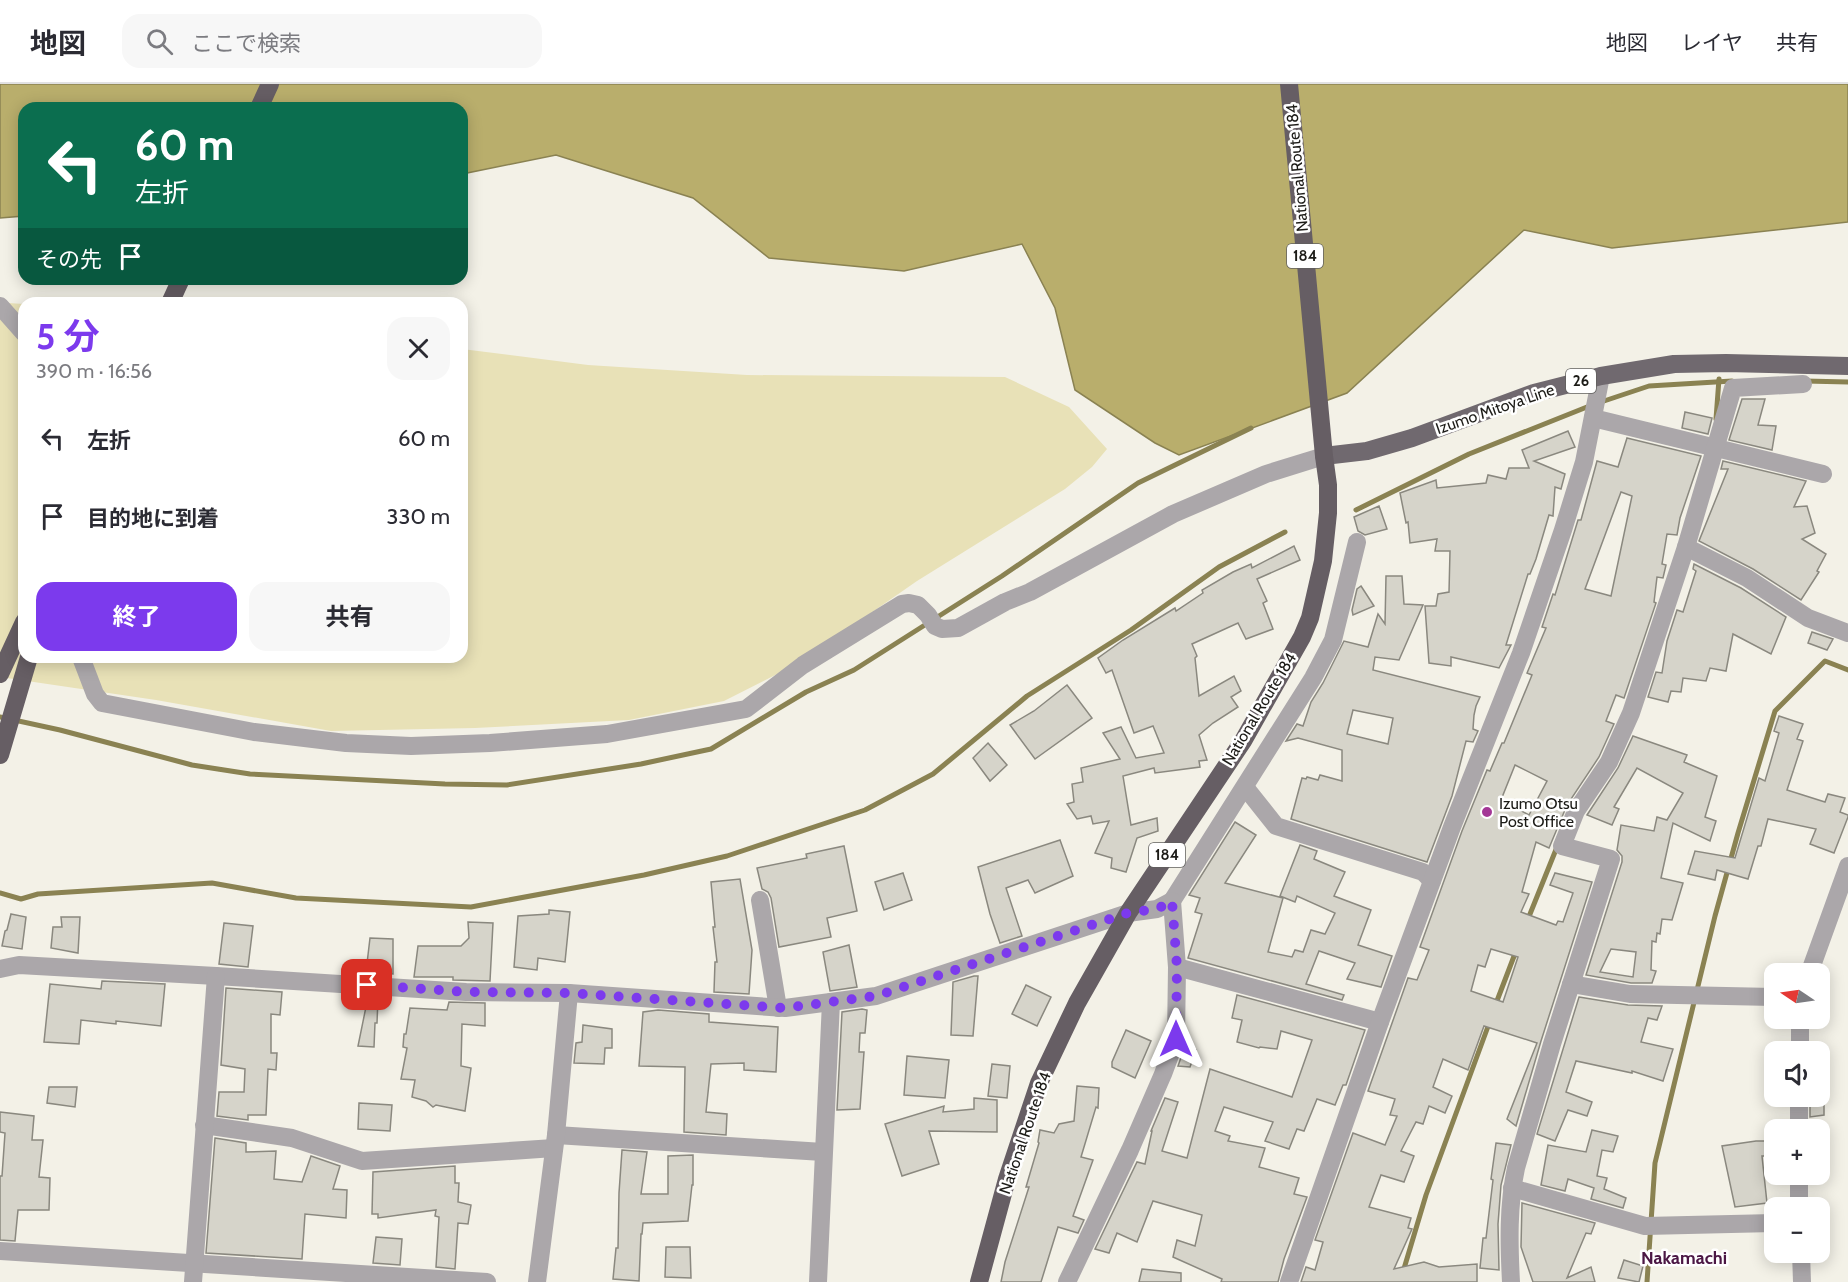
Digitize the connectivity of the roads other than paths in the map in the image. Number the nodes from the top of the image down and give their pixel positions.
1 (270, 84) edge
2 (1289, 84) edge
3 (262, 102) edge
4 (0, 306) edge
5 (18, 326) edge
6 (1848, 366) edge
7 (1601, 376) junction
8 (1803, 384) dead end
9 (1593, 418) junction
10 (1715, 449) junction
11 (1324, 456) junction
12 (1823, 474) dead end
13 (1357, 542) dead end
14 (1686, 547) junction
15 (1848, 633) edge
16 (18, 635) edge
17 (27, 663) edge
18 (83, 663) edge
19 (0, 674) edge
20 (0, 755) edge
21 (1245, 787) junction
22 (1848, 866) edge
23 (1432, 881) junction
24 (760, 900) dead end
25 (1172, 901) junction
26 (1128, 913) junction
27 (1813, 963) edge
28 (1177, 967) junction
29 (0, 969) edge
30 (216, 976) junction
31 (1571, 984) junction
32 (568, 993) junction
33 (1764, 997) edge
34 (831, 1002) junction
35 (778, 1008) junction
36 (1380, 1022) junction
37 (204, 1125) junction
38 (555, 1142) junction
39 (823, 1152) junction
40 (1512, 1188) junction
41 (1764, 1223) edge
42 (0, 1251) edge
43 (194, 1263) junction
44 (1801, 1263) edge
45 (193, 1282) edge
46 (487, 1282) edge
47 (537, 1282) edge
48 (818, 1282) edge
49 (979, 1282) edge
50 (1067, 1282) edge
51 (1289, 1282) edge
52 (1511, 1282) edge
53 (1802, 1282) edge

1 - 3 highway
2 - 11 highway, National Route 184 / 184
4 - 5 street
6 - 7 main road, Izumo Mitoya Line / 26
7 - 9 street
7 - 11 main road, Izumo Mitoya Line / 26
8 - 10 street
9 - 10 street
9 - 23 street
10 - 12 street
10 - 14 street
11 - 18 street
11 - 26 highway, National Route 184 / 184
13 - 21 street
14 - 15 street
14 - 31 street
16 - 19 highway
17 - 20 highway
21 - 23 street
21 - 25 street
22 - 27 street
23 - 36 street
24 - 35 street
25 - 26 street
25 - 28 street
26 - 34 street
26 - 49 highway, National Route 184 / 184
28 - 36 street
28 - 50 street
29 - 30 street
30 - 32 street
30 - 37 street
31 - 33 street
31 - 40 street
32 - 35 street
32 - 38 street
34 - 35 street
34 - 39 street
36 - 51 street
37 - 38 street
37 - 43 street
38 - 39 street
38 - 47 street
39 - 48 street
40 - 41 street
40 - 52 street
42 - 43 street
43 - 45 street
43 - 46 street
44 - 53 street

